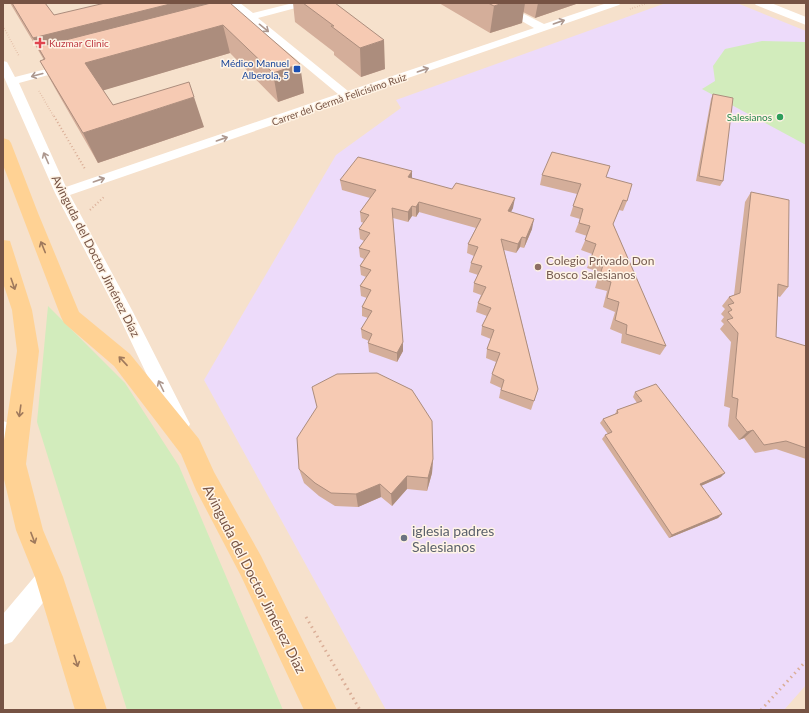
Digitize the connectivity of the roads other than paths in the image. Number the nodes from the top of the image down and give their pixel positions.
1 (234, 3) edge
2 (304, 3) edge
3 (495, 3) edge
4 (616, 3) edge
5 (760, 3) edge
6 (786, 3) edge
7 (806, 11) edge
8 (250, 17) junction
9 (806, 21) edge
10 (213, 27) edge
11 (543, 28) junction
12 (78, 63) edge
13 (3, 64) edge
14 (12, 81) junction
15 (347, 96) junction
16 (3, 143) edge
17 (62, 193) junction
18 (3, 246) edge
19 (3, 432) edge
20 (190, 447) junction
21 (13, 464) junction
22 (49, 577) junction
23 (3, 634) edge
24 (91, 710) edge
25 (320, 710) edge

1 - 8 street
2 - 8 street
3 - 11 street
11 -> 4 street, Carrer del Germà Felicísimo Ruiz
5 - 9 street
6 - 7 street
8 - 10 street
8 -> 15 street
15 -> 11 street, Carrer del Germà Felicísimo Ruiz
12 -> 14 street
13 - 14 street, Avinguda del Doctor Jiménez Díaz
17 -> 14 street, Avinguda del Doctor Jiménez Díaz
17 -> 15 street, Carrer del Germà Felicísimo Ruiz
20 -> 16 main road, Avinguda del Doctor Jiménez Díaz
20 -> 17 street, Avinguda del Doctor Jiménez Díaz
18 -> 21 main road
19 - 21 street
20 - 25 main road, Avinguda del Doctor Jiménez Díaz
21 -> 22 main road
22 - 23 street
22 -> 24 main road

